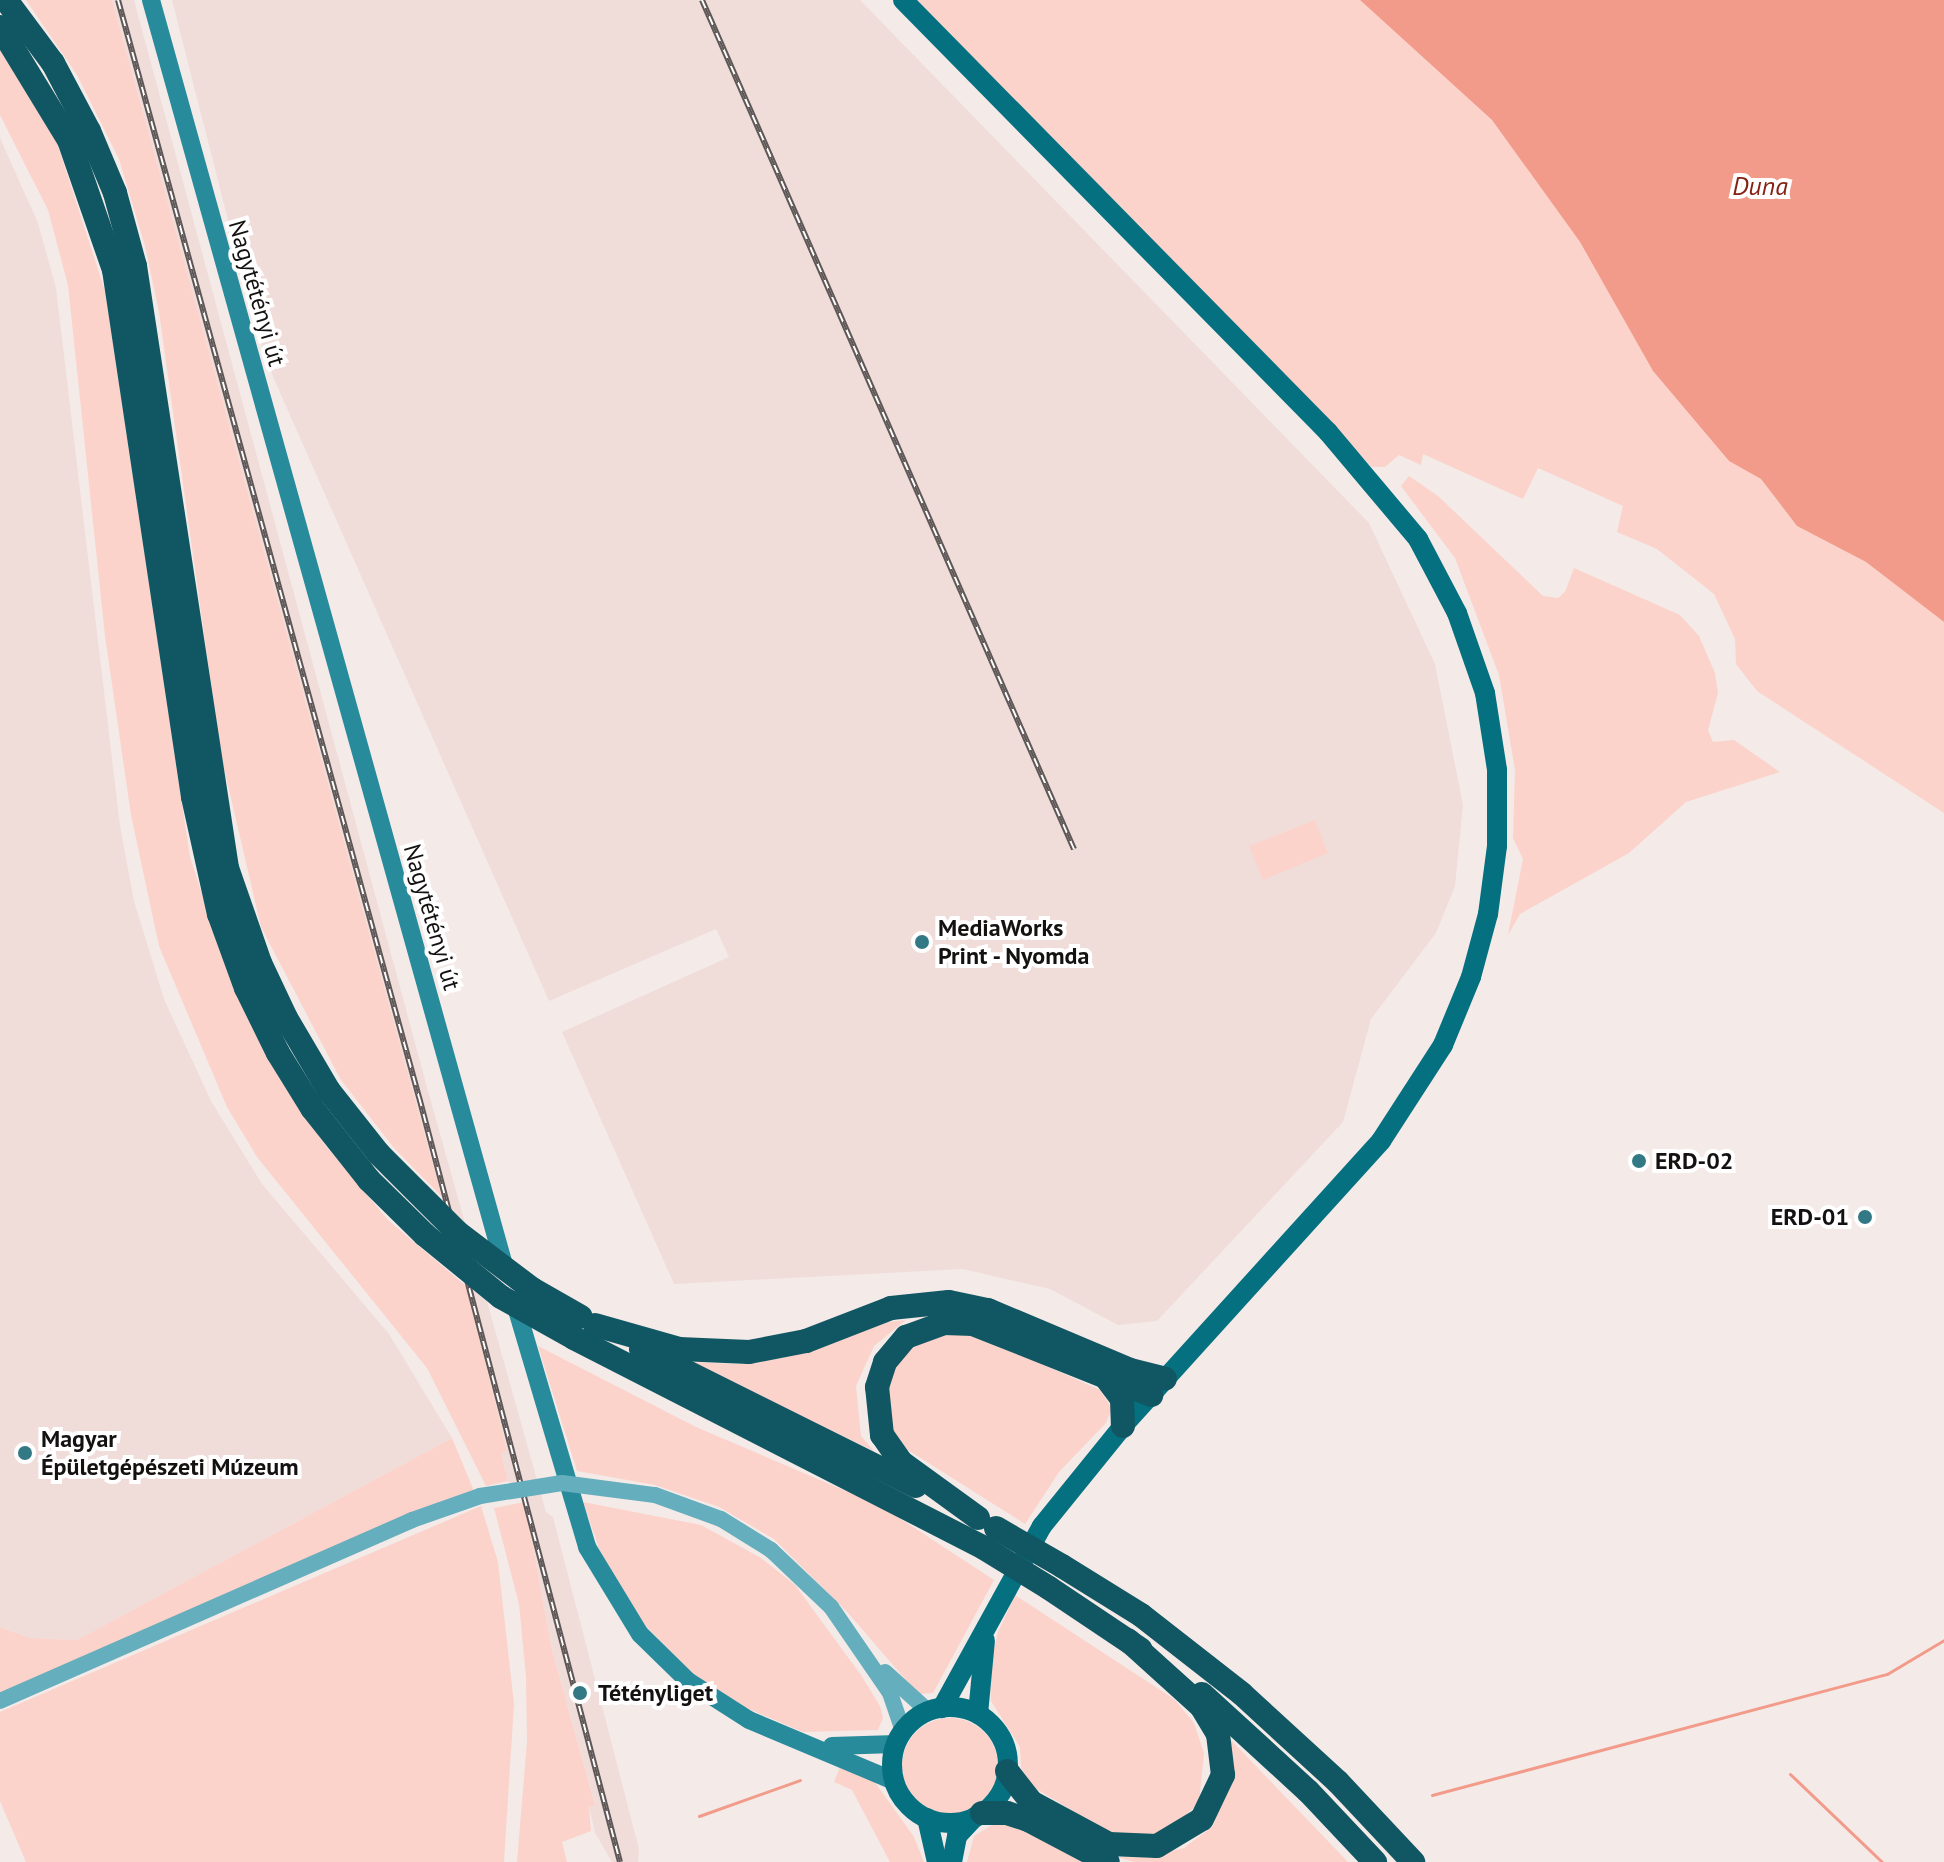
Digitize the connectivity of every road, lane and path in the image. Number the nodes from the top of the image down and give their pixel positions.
1 (6, 0) edge
2 (151, 0) edge
3 (903, 0) edge
4 (0, 27) edge
5 (583, 1327) junction
6 (1118, 1375) junction
7 (1158, 1387) junction
8 (1123, 1426) junction
9 (986, 1531) junction
10 (988, 1620) junction
11 (1128, 1640) junction
12 (869, 1656) junction
13 (0, 1701) edge
14 (935, 1709) junction
15 (978, 1714) junction
16 (900, 1738) junction
17 (814, 1744) junction
18 (1007, 1771) junction
19 (894, 1781) junction
20 (979, 1815) junction
21 (927, 1818) junction
22 (937, 1862) edge
23 (952, 1862) edge
24 (1108, 1862) edge
25 (1375, 1862) edge
26 (1413, 1862) edge

1 - 5 highway, bridge
2 - 17 main road, Nagytétényi út
3 - 7 main road
4 - 5 highway, bridge
5 - 6 highway
5 - 9 highway
6 - 7 highway
6 - 8 highway
6 - 9 highway
7 - 8 main road
8 - 10 main road
9 - 11 highway, bridge
9 - 26 highway, bridge
10 - 14 main road
10 - 15 main road
11 - 18 highway
11 - 25 highway
12 - 13 street, bridge
12 - 14 street
12 - 16 street
14 - 15 main road
14 - 16 main road
15 - 18 main road
16 - 17 main road, Nagytétényi út
16 - 19 main road
17 - 19 main road, Nagytétényi út
18 - 20 main road
19 - 21 main road
20 - 21 main road
20 - 23 main road
20 - 24 highway
21 - 22 main road

